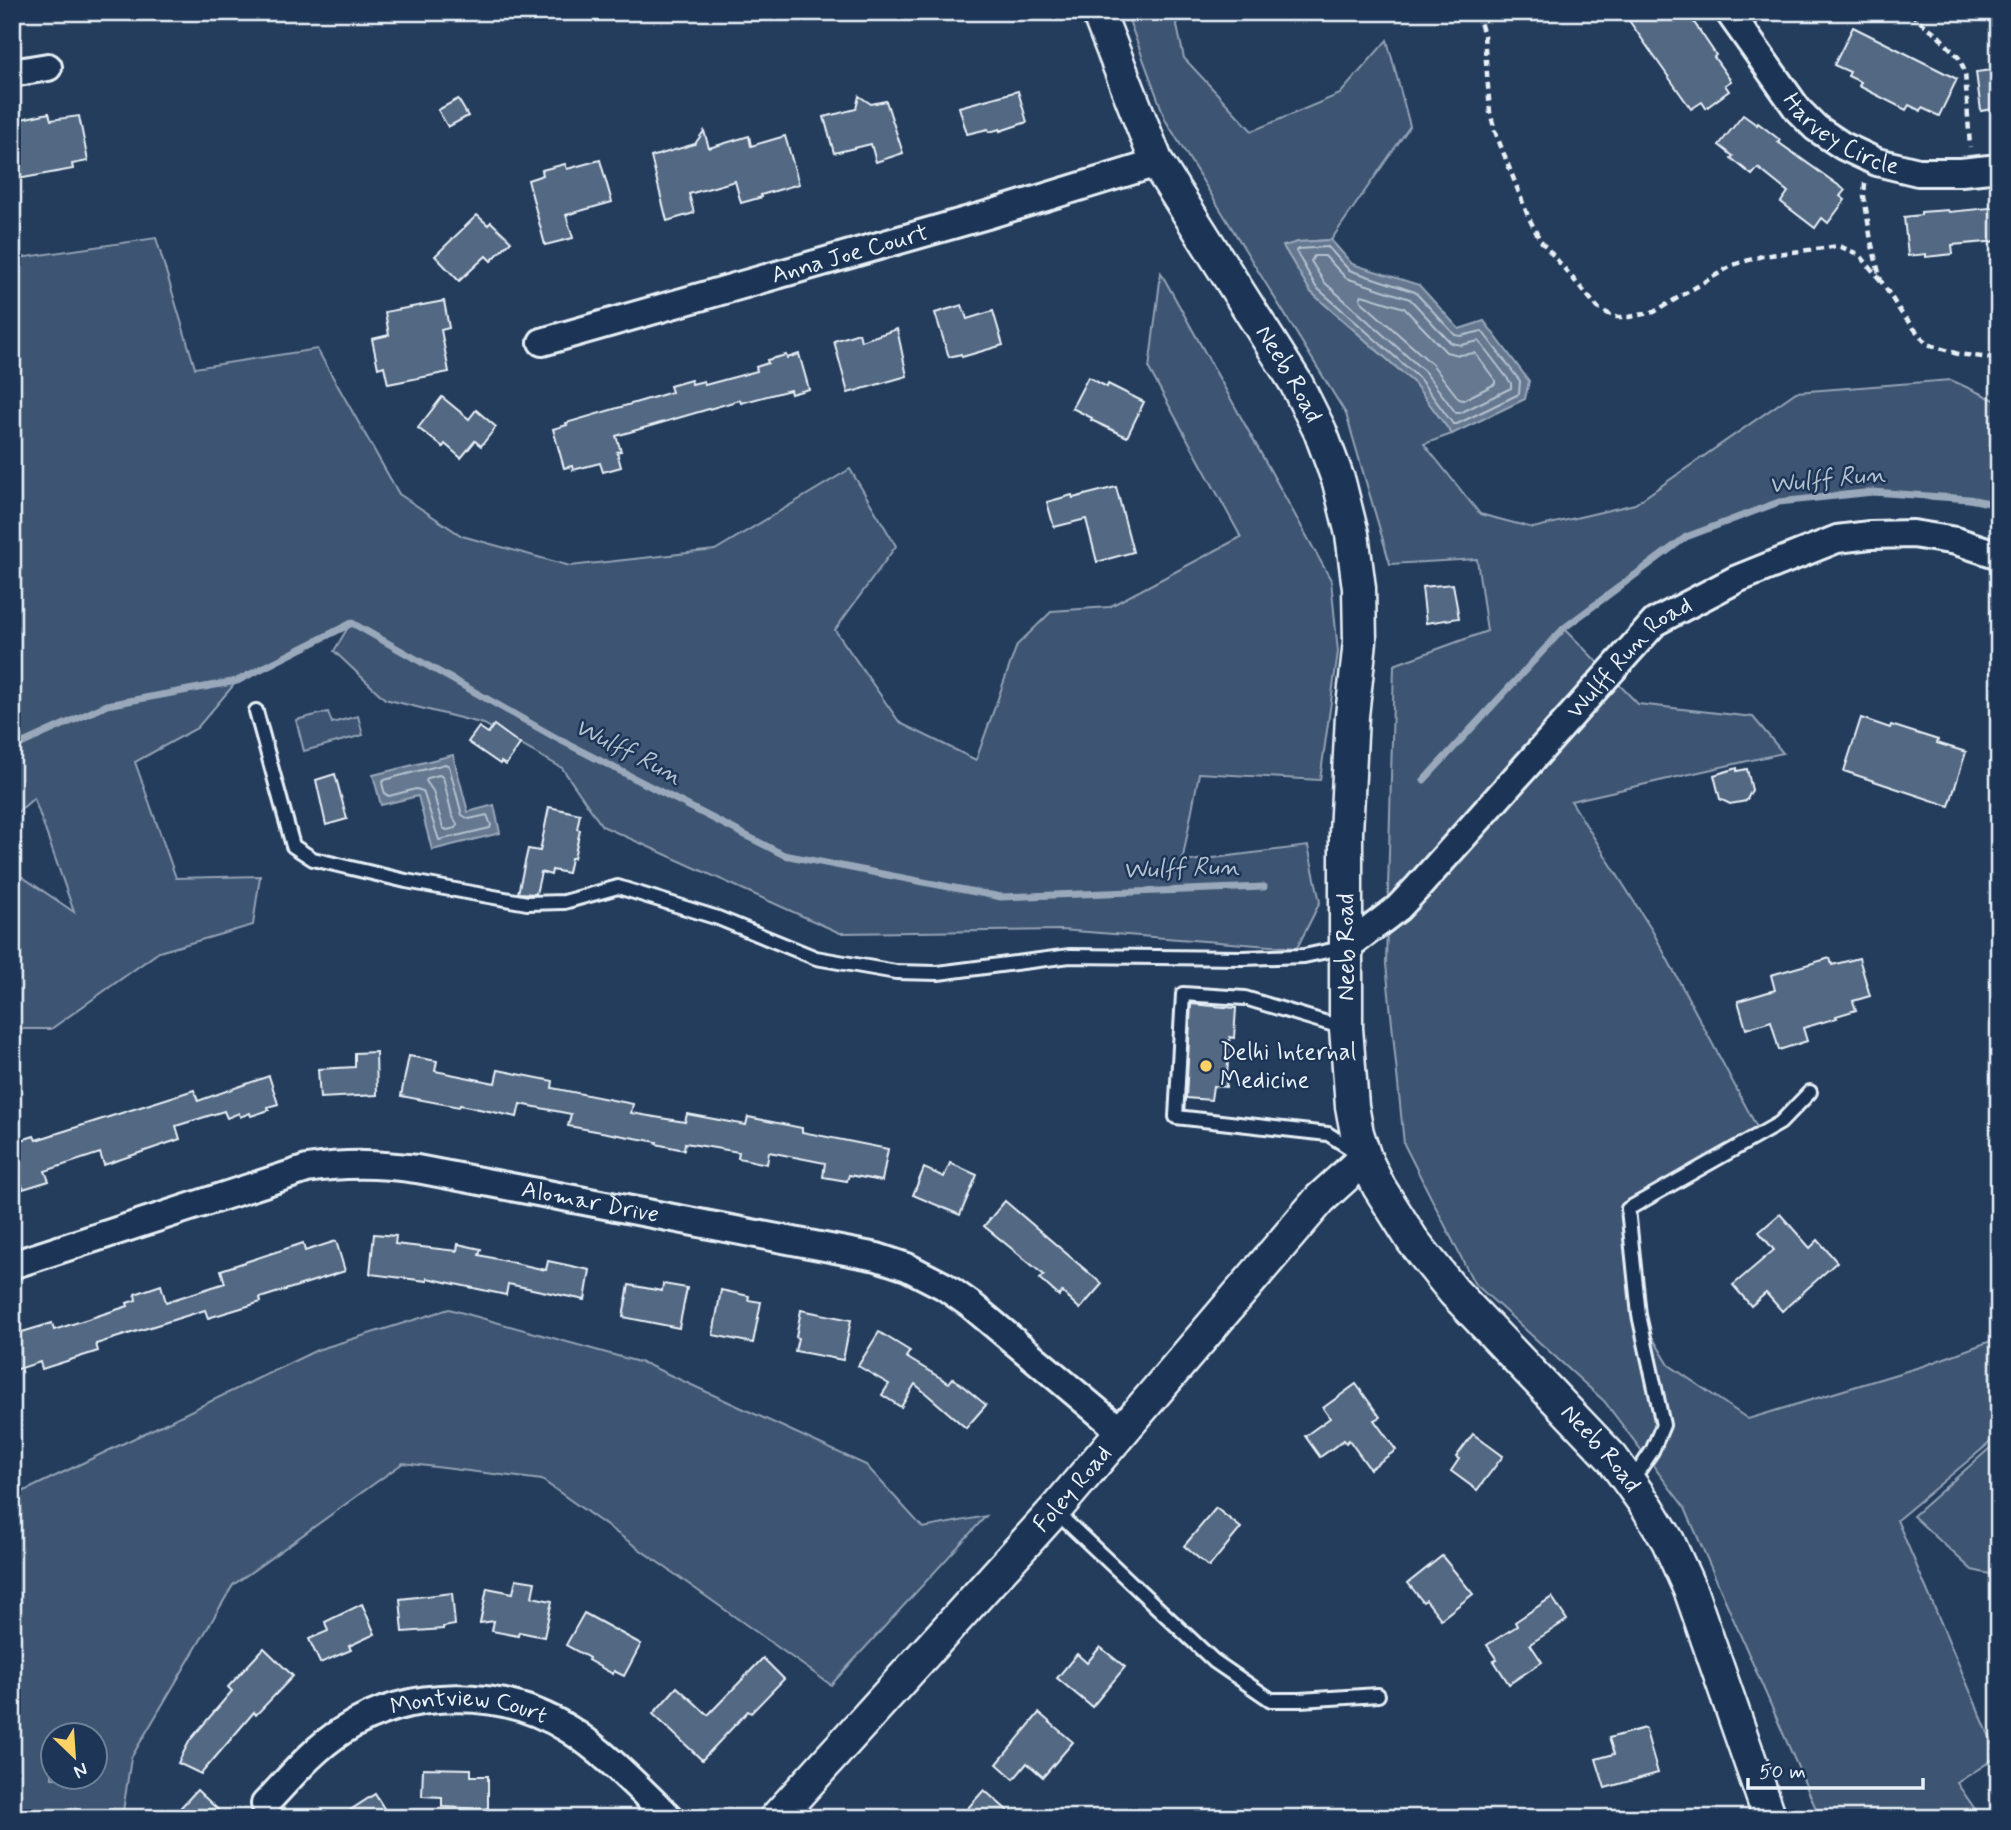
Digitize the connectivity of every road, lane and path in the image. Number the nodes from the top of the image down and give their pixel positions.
1 (1098, 12) edge
2 (1477, 12) edge
3 (1729, 12) edge
4 (1915, 12) edge
5 (48, 67) dead end
6 (12, 73) edge
7 (1868, 158) junction
8 (1157, 163) junction
9 (1999, 169) edge
10 (1972, 171) junction
11 (1881, 281) junction
12 (542, 342) dead end
13 (1999, 359) edge
14 (1999, 555) edge
15 (256, 711) dead end
16 (1346, 947) junction
17 (1346, 1028) junction
18 (1810, 1092) dead end
19 (1365, 1158) junction
20 (12, 1265) edge
21 (1122, 1432) junction
22 (1630, 1482) junction
23 (1055, 1510) junction
24 (1378, 1695) dead end
25 (265, 1804) dead end
26 (670, 1818) edge
27 (776, 1818) edge
28 (1770, 1818) edge

1 - 8 street, Neeb Road
2 - 11 path
3 - 7 street, Harvey Circle
4 - 10 path
5 - 6 street
7 - 10 street, Harvey Circle
7 - 11 path
8 - 12 street, Anna Joe Court
8 - 16 street, Neeb Road
9 - 10 street, Harvey Circle
11 - 13 path
14 - 16 street, Wulff Run Road
15 - 16 lane
16 - 17 street, Neeb Road
17 - 19 street, Neeb Road
17 - 19 lane
18 - 22 lane
19 - 21 street, Foley Road
19 - 22 street, Neeb Road
20 - 21 street, Alomar Drive
21 - 23 street, Foley Road
22 - 28 street, Neeb Road
23 - 24 lane
23 - 27 street, Foley Road
25 - 26 street, Montview Court

